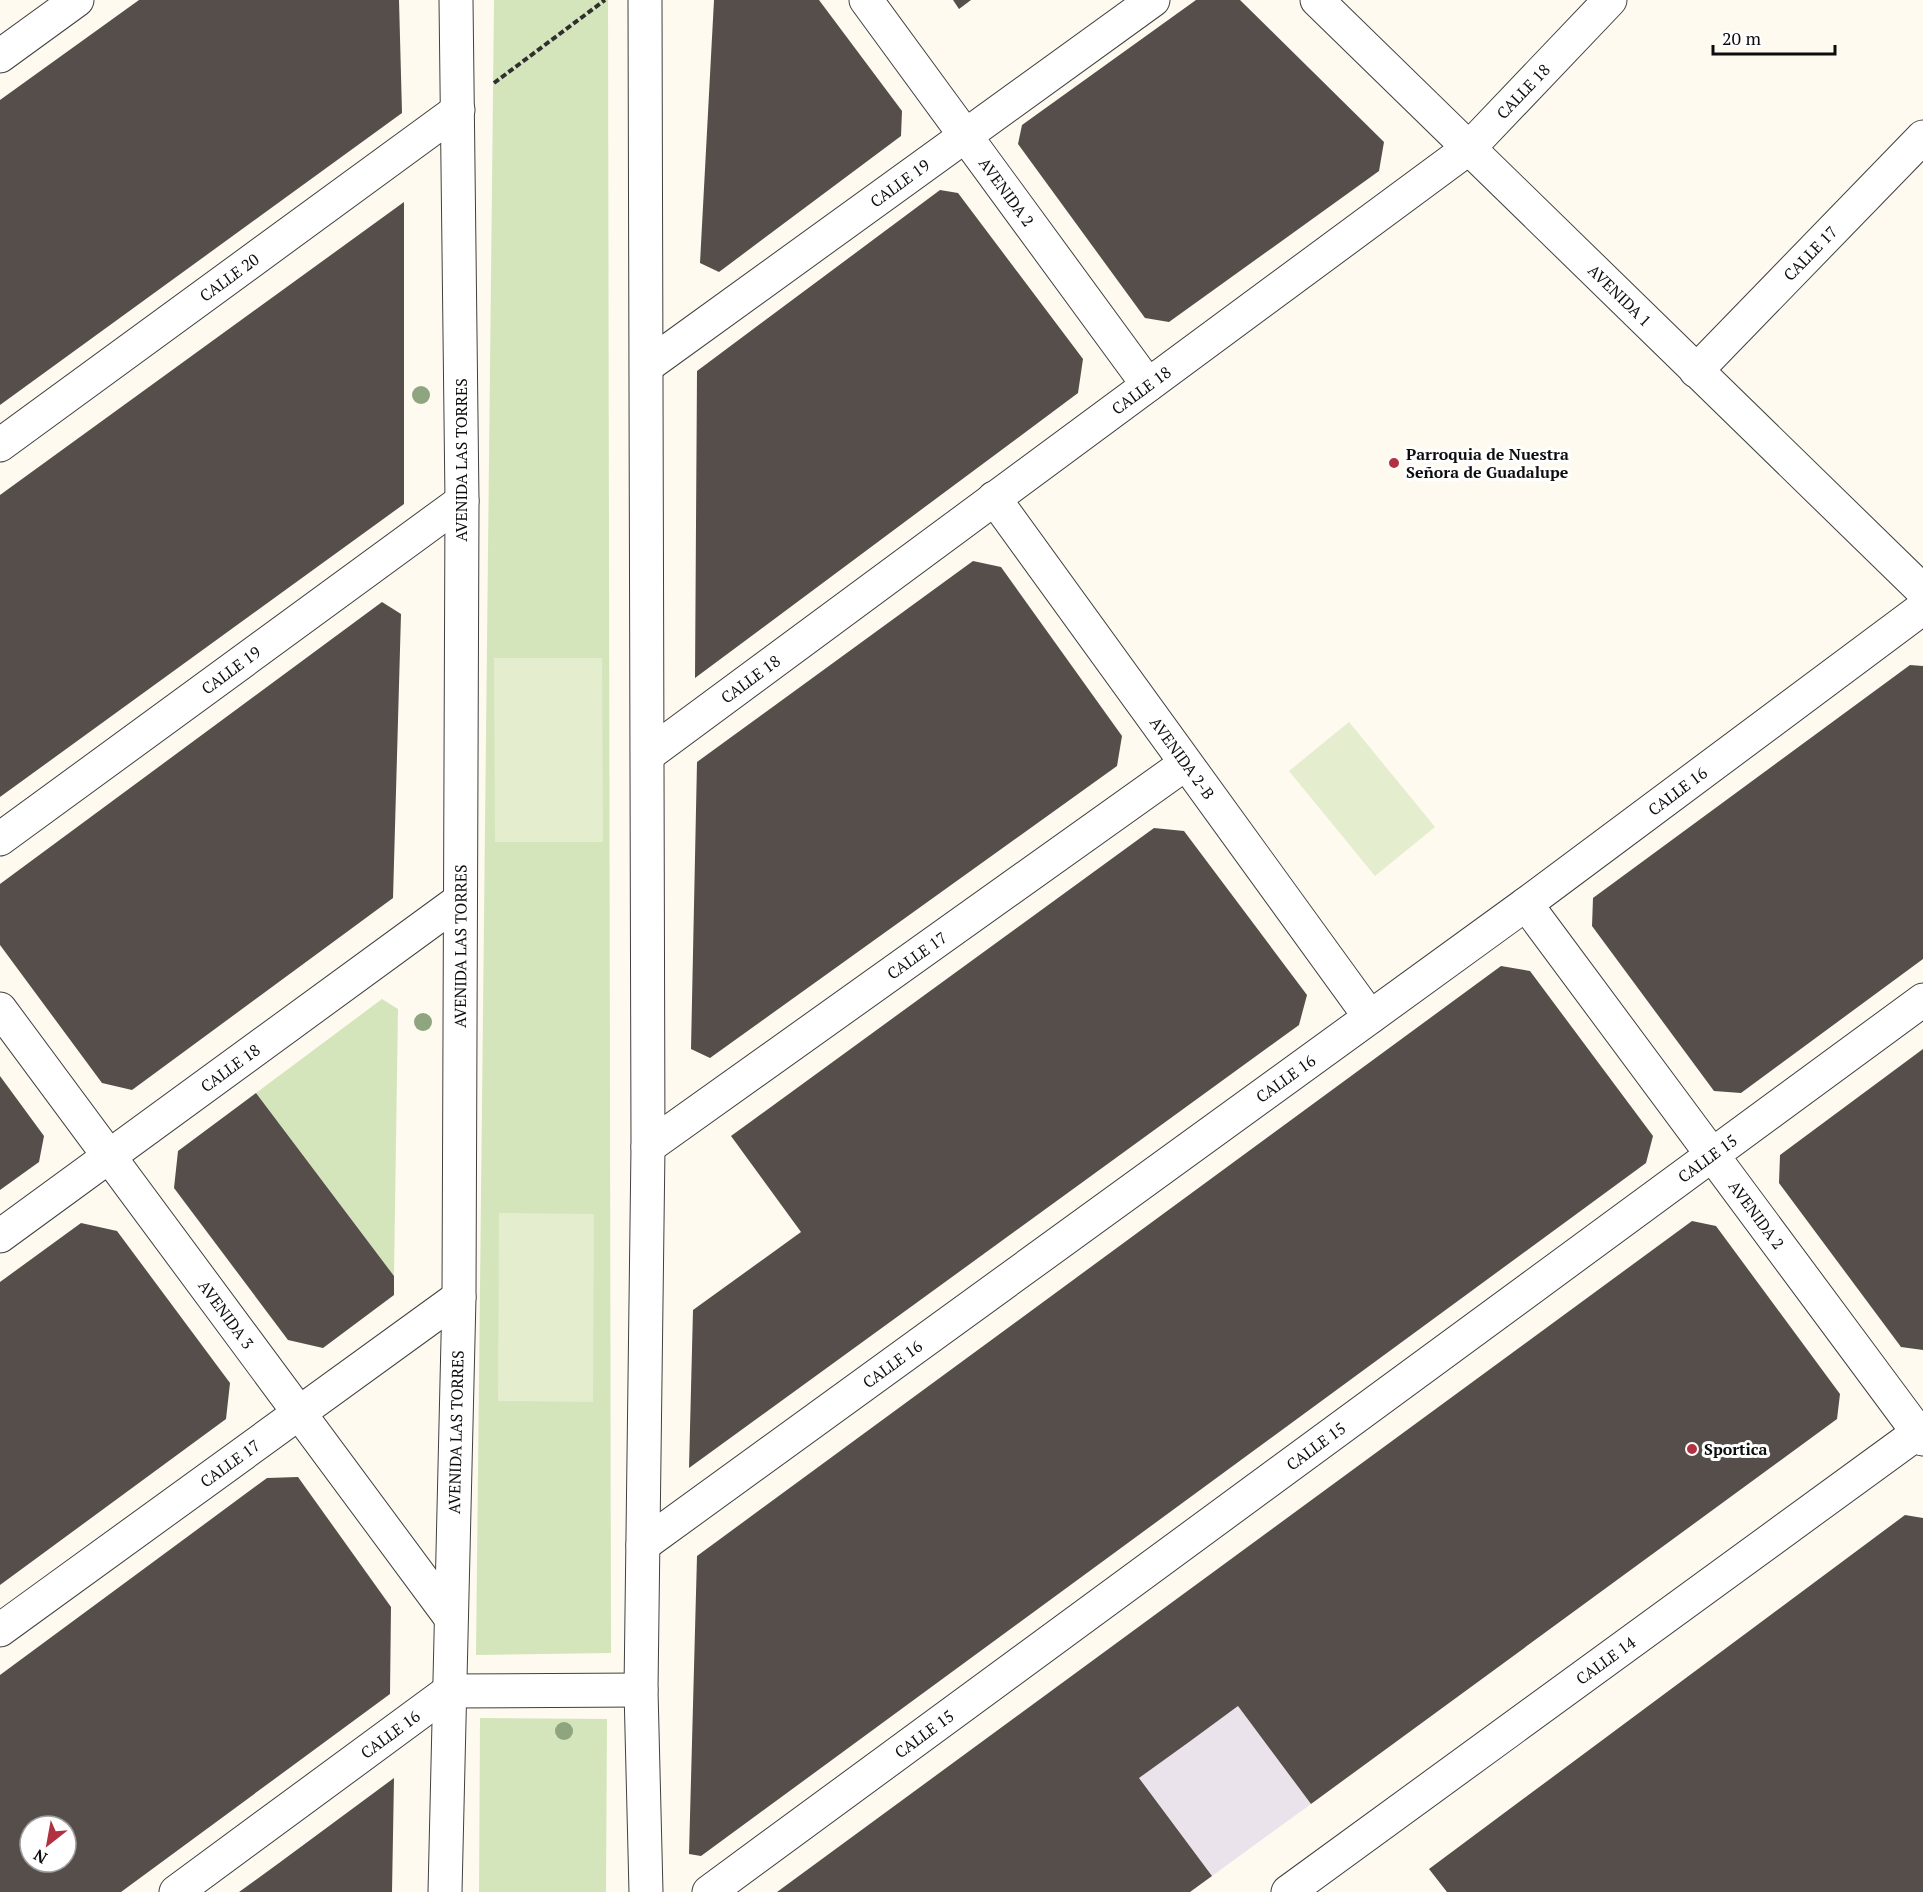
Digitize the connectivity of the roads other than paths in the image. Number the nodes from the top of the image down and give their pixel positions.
1 (77, 0) edge
2 (456, 0) edge
3 (645, 0) edge
4 (866, 0) edge
5 (1153, 0) edge
6 (1317, 0) edge
7 (1610, 0) edge
8 (0, 56) edge
9 (458, 110) junction
10 (965, 136) junction
11 (1923, 136) edge
12 (1469, 147) junction
13 (647, 366) junction
14 (1696, 371) junction
15 (1148, 385) junction
16 (0, 445) edge
17 (994, 498) junction
18 (462, 501) junction
19 (1923, 591) edge
20 (1923, 608) edge
21 (649, 754) junction
22 (1185, 764) junction
23 (0, 839) edge
24 (460, 900) junction
25 (1526, 904) junction
26 (1923, 1000) edge
27 (0, 1009) edge
28 (1370, 1017) junction
29 (648, 1147) junction
30 (109, 1156) junction
31 (1713, 1156) junction
32 (0, 1236) edge
33 (459, 1297) junction
34 (299, 1413) junction
35 (1921, 1433) edge
36 (643, 1545) junction
37 (451, 1618) junction
38 (0, 1630) edge
39 (641, 1690) junction
40 (448, 1691) junction
41 (176, 1892) edge
42 (445, 1892) edge
43 (646, 1892) edge
44 (709, 1892) edge
45 (1288, 1892) edge

1 - 8 street
2 - 9 street, AVENIDA LAS TORRES
3 - 13 street
4 - 10 street, AVENIDA 2
5 - 10 street, CALLE 19
6 - 12 street, AVENIDA 1
7 - 12 street, CALLE 18
9 - 16 street, CALLE 20
9 - 18 street, AVENIDA LAS TORRES
10 - 13 street, CALLE 19
10 - 15 street, AVENIDA 2
11 - 14 street, CALLE 17
12 - 14 street, AVENIDA 1
12 - 15 street, CALLE 18
13 - 21 street
14 - 19 street, AVENIDA 1
15 - 17 street, CALLE 18
17 - 21 street, CALLE 18
17 - 22 street, AVENIDA 2-B
18 - 23 street, CALLE 19
18 - 24 street, AVENIDA LAS TORRES
20 - 25 street, CALLE 16
21 - 29 street
22 - 28 street, AVENIDA 2-B
22 - 29 street, CALLE 17
24 - 30 street, CALLE 18
24 - 33 street, AVENIDA LAS TORRES
25 - 28 street, CALLE 16
25 - 31 street, AVENIDA 2
26 - 31 street, CALLE 15
27 - 30 street, AVENIDA 3
28 - 36 street, CALLE 16
29 - 36 street
30 - 32 street, CALLE 18
30 - 34 street, AVENIDA 3
31 - 35 street, AVENIDA 2
31 - 44 street, CALLE 15
33 - 34 street, CALLE 17
33 - 37 street, AVENIDA LAS TORRES
34 - 37 street, AVENIDA 3
34 - 38 street, CALLE 17
35 - 45 street, CALLE 14
36 - 39 street
37 - 40 street, AVENIDA LAS TORRES
39 - 40 street
39 - 43 street
40 - 41 street, CALLE 16
40 - 42 street, AVENIDA LAS TORRES

